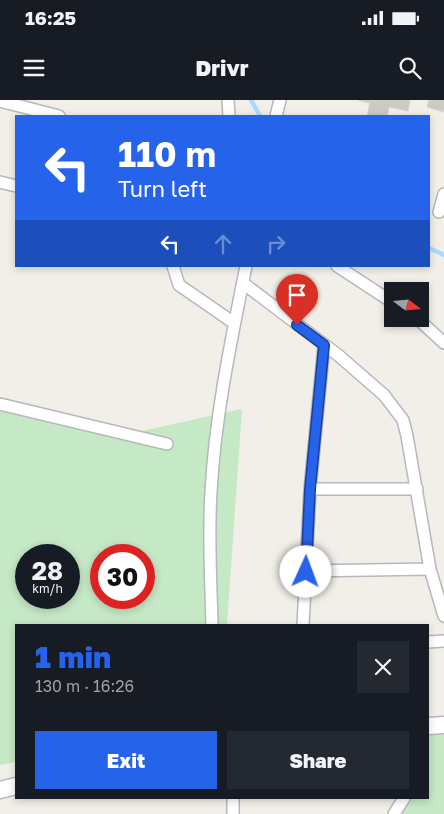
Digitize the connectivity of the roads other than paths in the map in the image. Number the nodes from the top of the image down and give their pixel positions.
1 (0, 100) edge
2 (228, 100) edge
3 (280, 102) edge
4 (55, 115) edge
5 (229, 115) edge
6 (276, 115) edge
7 (0, 182) edge
8 (15, 186) edge
9 (444, 194) edge
10 (440, 212) dead end
11 (173, 267) edge
12 (246, 267) edge
13 (339, 267) edge
14 (243, 283) junction
15 (384, 297) edge
16 (234, 323) junction
17 (427, 328) edge
18 (444, 344) edge
19 (324, 345) junction
20 (0, 404) edge
21 (168, 444) dead end
22 (310, 489) junction
23 (417, 489) junction
24 (430, 569) junction
25 (306, 572) junction
26 (444, 616) edge
27 (212, 624) edge
28 (303, 624) edge
29 (444, 641) edge
30 (429, 642) edge
31 (444, 725) edge
32 (429, 726) edge
33 (15, 786) edge
34 (0, 790) edge
35 (233, 799) edge
36 (403, 799) edge
37 (233, 814) edge
38 (394, 814) edge

1 - 4 street
2 - 5 street
3 - 6 street
7 - 8 street
9 - 10 street
11 - 16 street
12 - 14 street
13 - 15 street
14 - 16 street
14 - 19 street
16 - 27 street
17 - 18 street
19 - 22 street
19 - 23 street
20 - 21 street
22 - 23 street
22 - 25 street
23 - 24 street
24 - 25 street
24 - 26 street
25 - 28 street
29 - 30 street
31 - 32 main road
33 - 34 main road
35 - 37 street
36 - 38 street

